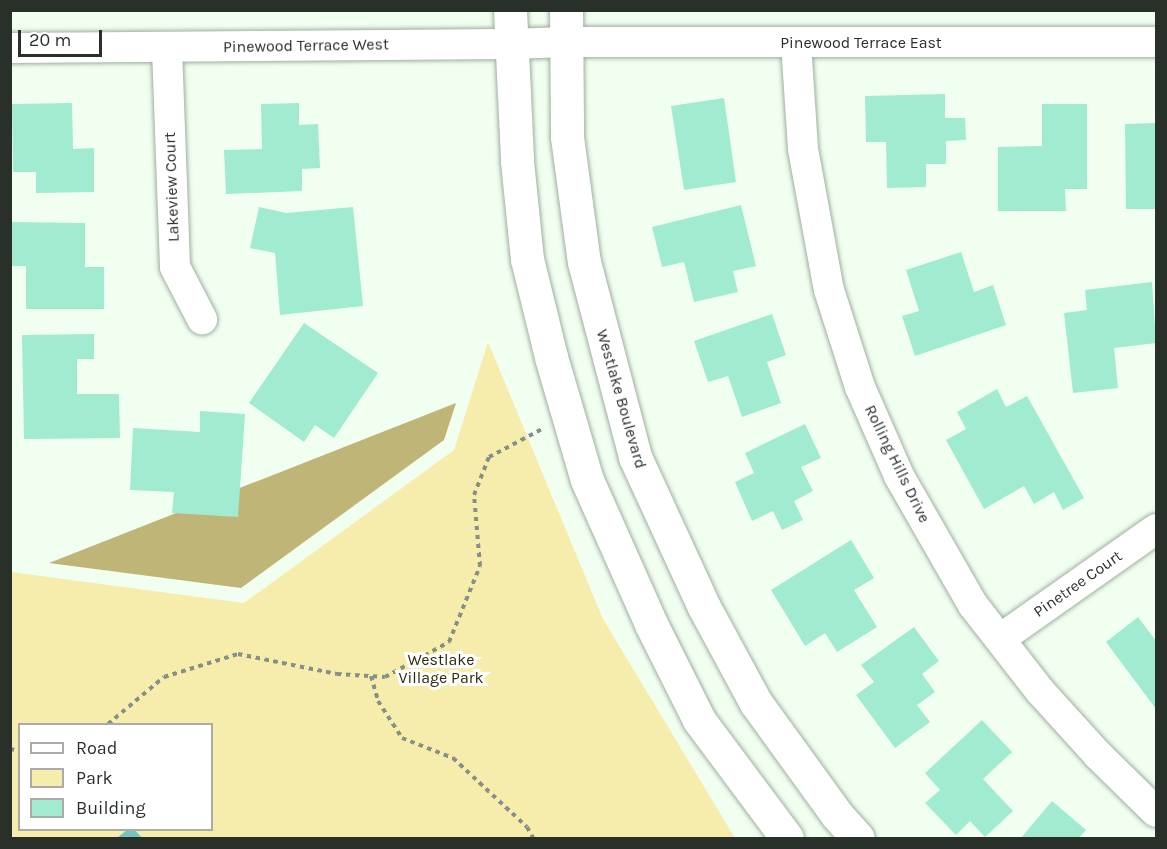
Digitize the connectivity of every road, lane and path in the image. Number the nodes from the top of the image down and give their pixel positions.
1 (510, 10) edge
2 (566, 26) edge
3 (1156, 42) edge
4 (796, 43) junction
5 (510, 44) junction
6 (10, 48) edge
7 (167, 48) junction
8 (202, 319) dead end
9 (567, 415) junction
10 (1156, 529) edge
11 (1000, 639) junction
12 (371, 676) junction
13 (109, 723) edge
14 (1156, 812) edge
15 (533, 838) edge
16 (786, 838) edge
17 (858, 838) edge

1 - 5 street
2 - 4 street, Pinewood Terrace East
2 - 5 street, Pinewood Terrace West
2 - 17 street, Westlake Boulevard
3 - 4 street, Pinewood Terrace East
4 - 11 street, Rolling Hills Drive
5 - 7 street, Pinewood Terrace West
5 - 9 street
6 - 7 street, Pinewood Terrace West
7 - 8 street, Lakeview Court
9 - 12 path
9 - 16 street
10 - 11 street, Pinetree Court
11 - 14 street, Rolling Hills Drive
12 - 13 path
12 - 15 path

